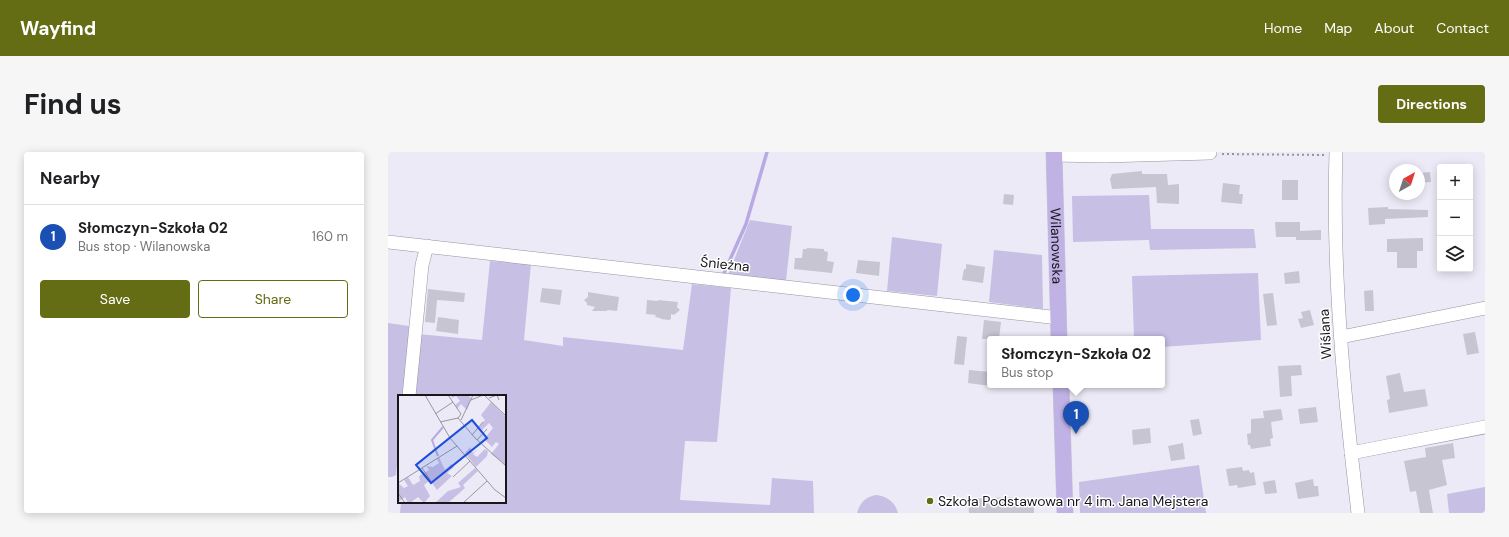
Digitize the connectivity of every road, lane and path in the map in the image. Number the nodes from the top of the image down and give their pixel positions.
1 (1054, 153) edge
2 (1210, 153) joint
3 (1336, 154) edge
4 (388, 242) edge
5 (426, 246) junction
6 (1485, 308) edge
7 (1059, 318) junction
8 (1059, 336) edge
9 (1341, 337) junction
10 (1061, 388) edge
11 (409, 395) edge
12 (1485, 427) edge
13 (1351, 453) junction
14 (1065, 513) edge
15 (1358, 513) edge

1 - 2 street
1 - 7 main road, Wilanowska
2 - 3 path
3 - 9 street, Wiślana
4 - 5 street, Śnieżna
5 - 7 street, Śnieżna
5 - 11 street
6 - 9 street
7 - 8 main road, Wilanowska
9 - 13 street, Wiślana
10 - 14 main road
12 - 13 street
13 - 15 street, Wiślana

